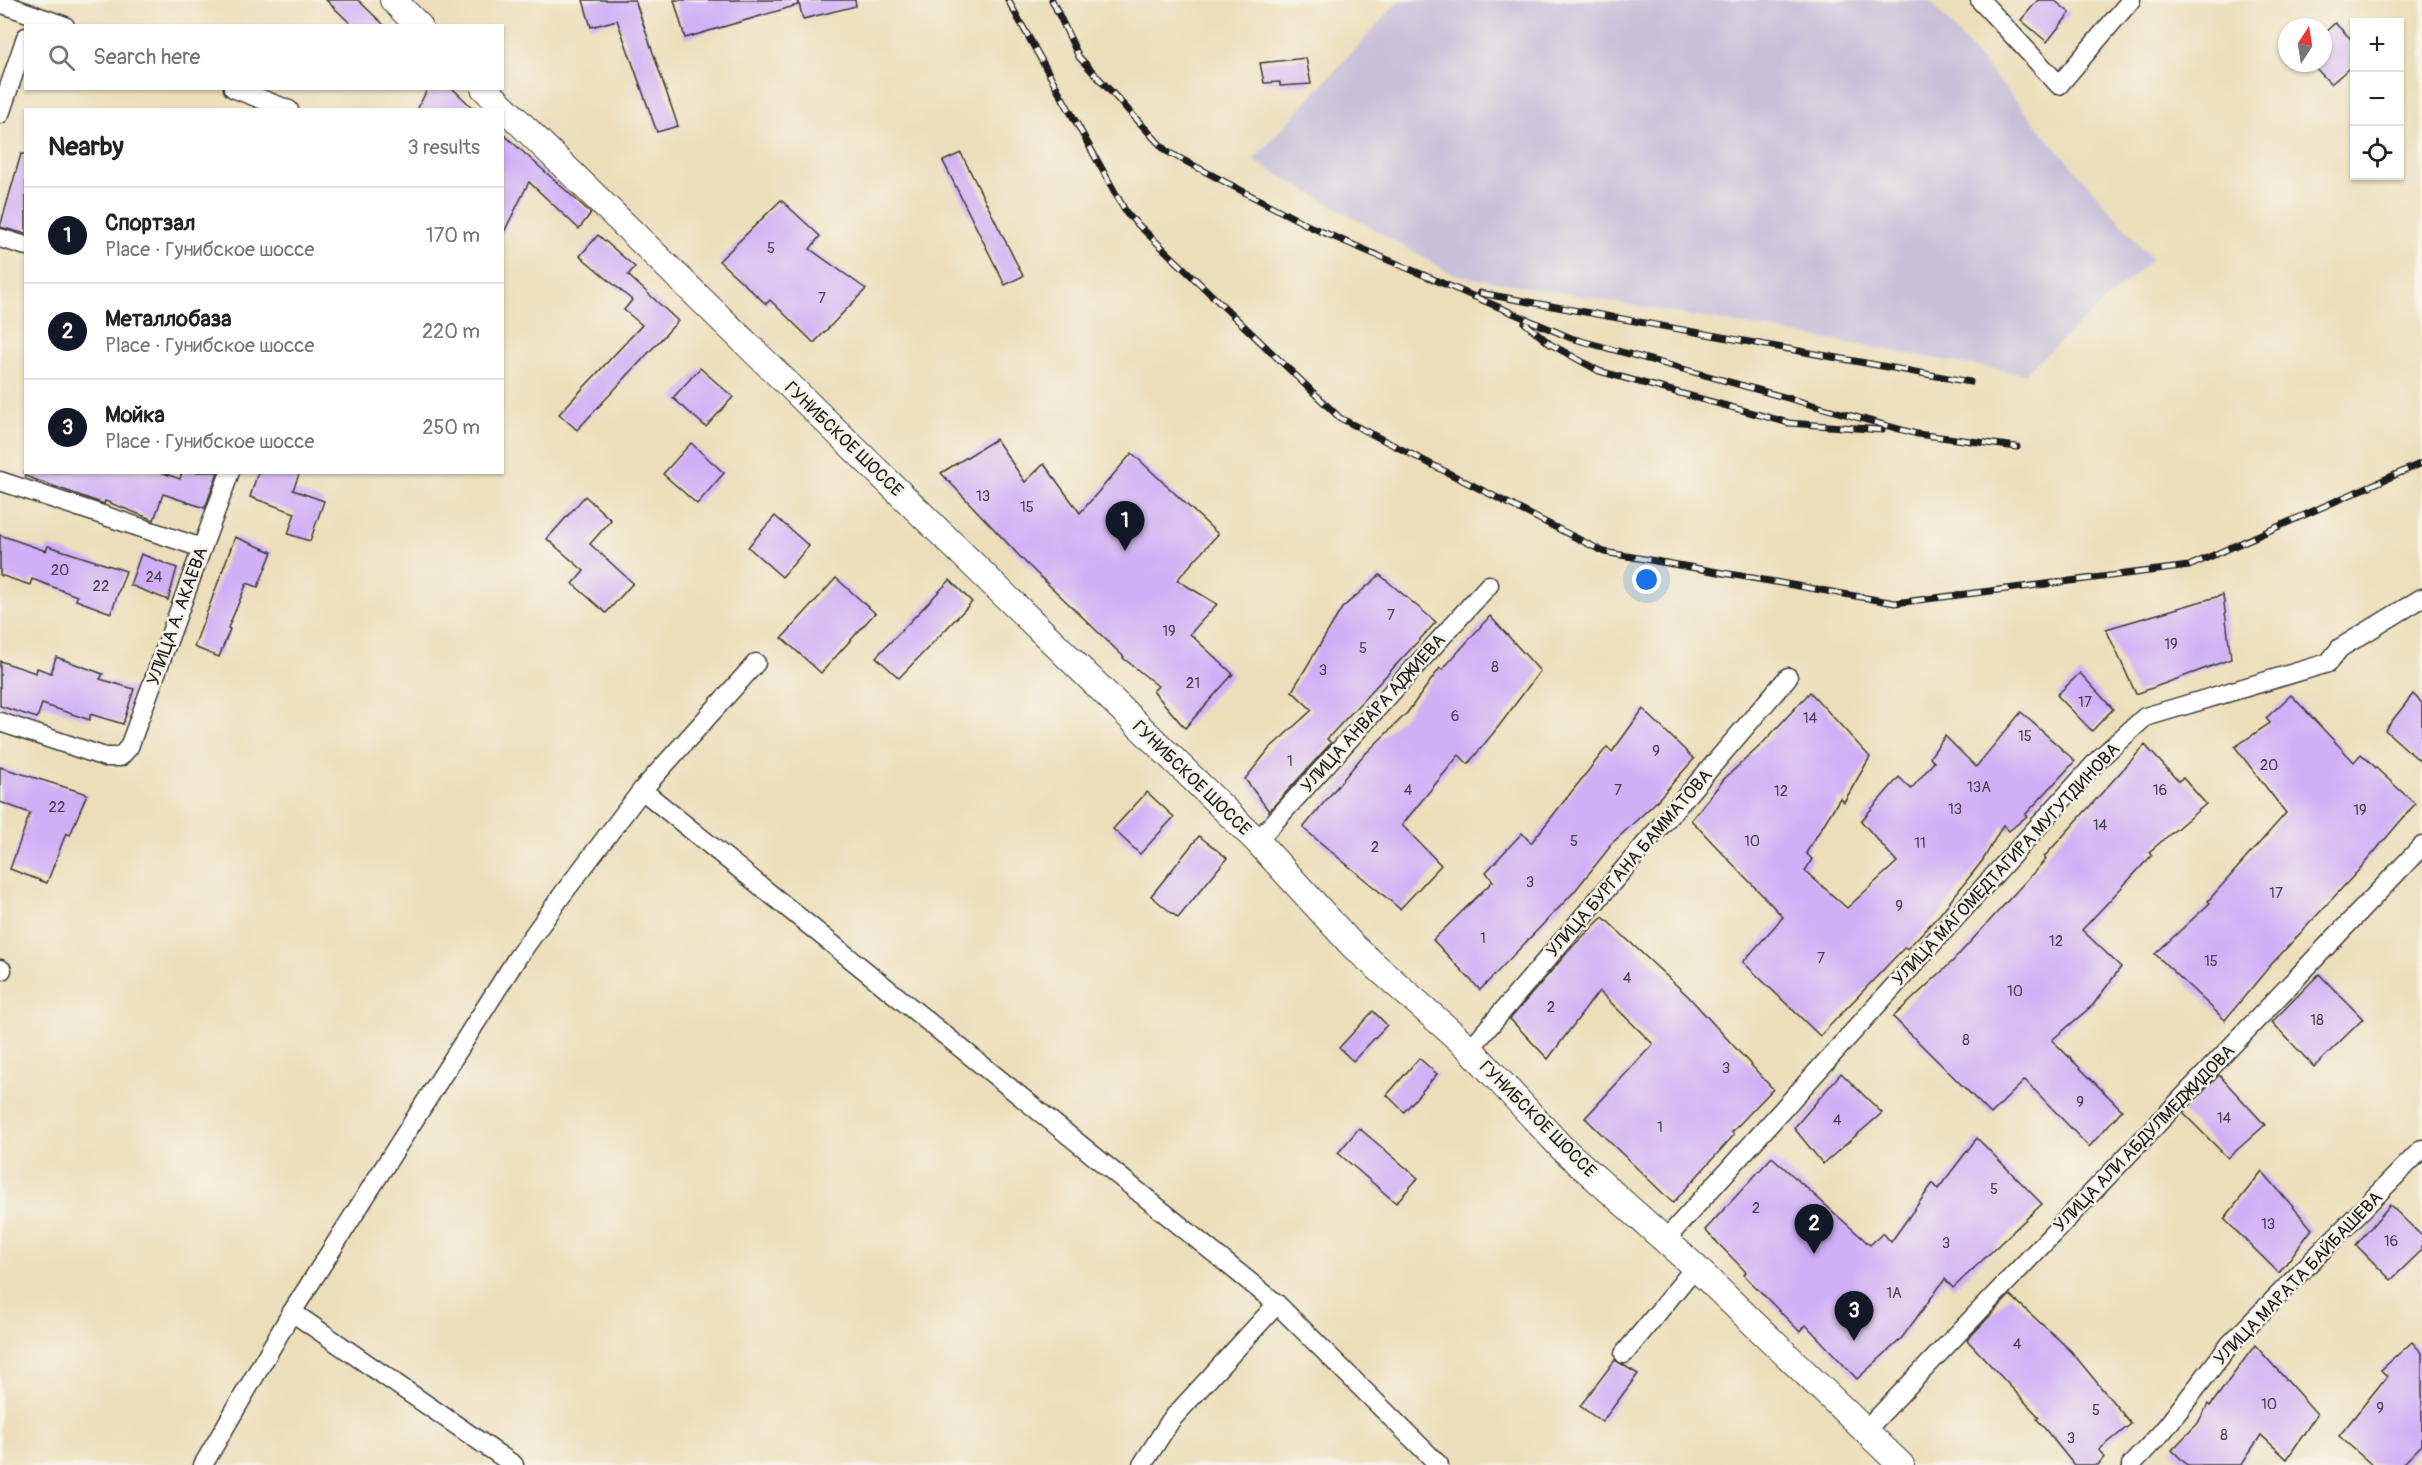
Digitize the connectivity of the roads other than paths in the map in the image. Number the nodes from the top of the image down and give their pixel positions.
1 (393, 0) edge
2 (1980, 0) edge
3 (2131, 0) edge
4 (0, 3) edge
5 (34, 13) edge
6 (60, 24) edge
7 (417, 24) edge
8 (24, 43) edge
9 (238, 90) edge
10 (486, 90) edge
11 (284, 108) edge
12 (0, 114) edge
13 (0, 238) edge
14 (24, 245) edge
15 (229, 474) edge
16 (0, 481) edge
17 (202, 548) junction
18 (1489, 585) dead end
19 (2422, 598) edge
20 (756, 663) dead end
21 (1788, 677) dead end
22 (0, 722) edge
23 (642, 790) junction
24 (1257, 841) junction
25 (2422, 846) edge
26 (1470, 1049) junction
27 (2422, 1149) edge
28 (1665, 1240) junction
29 (1695, 1268) junction
30 (1277, 1304) junction
31 (292, 1312) junction
32 (1624, 1354) dead end
33 (1866, 1430) junction
34 (203, 1465) edge
35 (514, 1465) edge
36 (1142, 1465) edge
37 (1439, 1465) edge
38 (1901, 1465) edge
39 (2131, 1465) edge

1 - 7 main road
2 - 3 street
4 - 5 street
5 - 6 street
8 - 12 street
9 - 11 street
10 - 24 main road, ГУНИБСКОЕ ШОССЕ
13 - 14 street
15 - 17 street, УЛИЦА А. АКАЕВА
16 - 17 street
17 - 22 street, УЛИЦА А. АКАЕВА
18 - 24 street, УЛИЦА АНВАРА АДЖИЕВА
19 - 28 street, УЛИЦА МАГОМЕДТАГИРА МУГУТДИНОВА
20 - 23 street
21 - 26 street, УЛИЦА БУРГАНА БАММАТОВА
23 - 30 street
23 - 31 street
24 - 26 main road, ГУНИБСКОЕ ШОССЕ
25 - 33 street, УЛИЦА АЛИ АБДУЛМЕДЖИДОВА
26 - 28 main road, ГУНИБСКОЕ ШОССЕ
27 - 39 street, УЛИЦА МАРАТА БАЙБАШЕВА
28 - 29 main road, ГУНИБСКОЕ ШОССЕ
29 - 32 street
29 - 33 main road, ГУНИБСКОЕ ШОССЕ
30 - 36 street
30 - 37 street
31 - 34 street
31 - 35 street
33 - 38 main road, ГУНИБСКОЕ ШОССЕ

